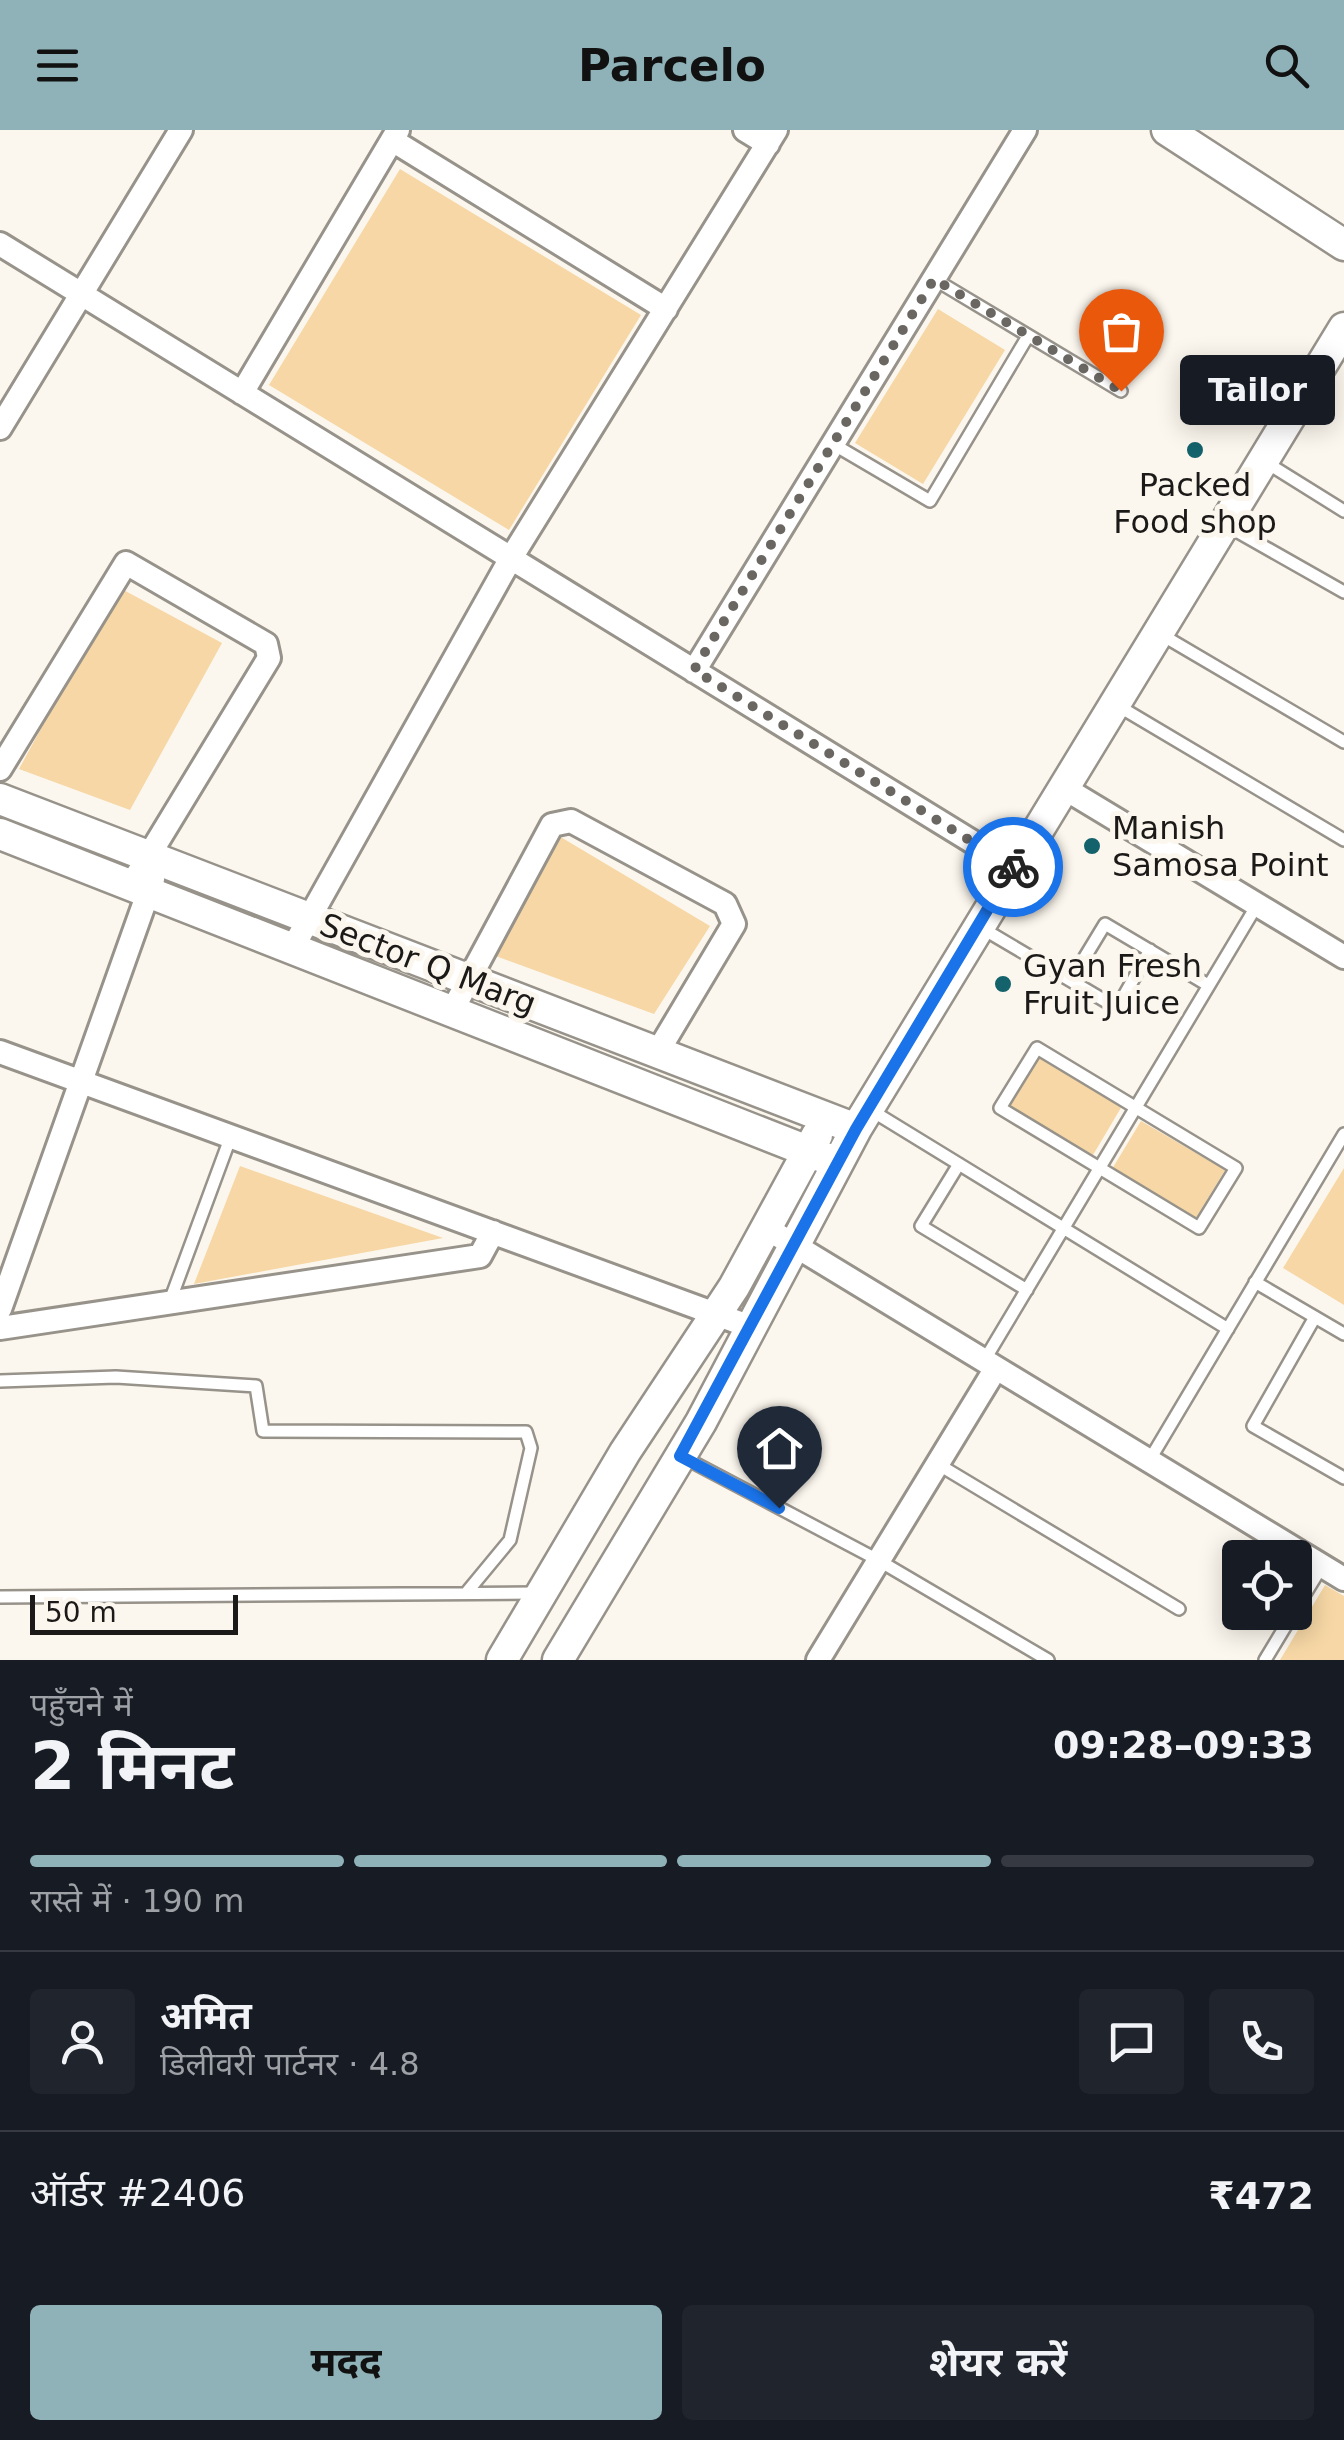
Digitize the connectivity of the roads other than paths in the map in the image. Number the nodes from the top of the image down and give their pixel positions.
1 (181, 130) edge
2 (745, 130) edge
3 (1025, 130) edge
4 (1167, 130) edge
5 (395, 135) edge
6 (772, 137) edge
7 (0, 244) edge
8 (1344, 244) edge
9 (934, 279) junction
10 (82, 294) junction
11 (666, 308) junction
12 (1344, 328) edge
13 (1028, 336) junction
14 (1121, 391) dead end
15 (242, 393) junction
16 (0, 428) edge
17 (833, 444) junction
18 (1263, 460) junction
19 (1344, 511) edge
20 (1224, 524) junction
21 (512, 558) junction
22 (1344, 592) edge
23 (1158, 632) junction
24 (694, 670) junction
25 (1115, 704) junction
26 (1344, 742) edge
27 (0, 769) edge
28 (1064, 788) junction
29 (0, 799) edge
30 (0, 834) edge
31 (1344, 840) edge
32 (153, 858) junction
33 (1015, 868) junction
34 (139, 889) junction
35 (1257, 904) junction
36 (307, 918) junction
37 (980, 926) junction
38 (292, 949) junction
39 (1150, 950) junction
40 (1344, 958) edge
41 (466, 980) junction
42 (1071, 980) junction
43 (1208, 985) junction
44 (452, 1011) junction
45 (0, 1052) edge
46 (656, 1052) junction
47 (81, 1082) junction
48 (1136, 1107) junction
49 (826, 1118) junction
50 (862, 1119) junction
51 (1344, 1134) edge
52 (231, 1136) junction
53 (809, 1151) junction
54 (838, 1163) junction
55 (959, 1164) junction
56 (1099, 1168) junction
57 (766, 1228) junction
58 (1064, 1228) junction
59 (494, 1232) junction
60 (795, 1246) junction
61 (1256, 1282) junction
62 (1026, 1290) junction
63 (170, 1302) junction
64 (0, 1309) edge
65 (716, 1314) junction
66 (1315, 1317) junction
67 (752, 1327) junction
68 (0, 1328) edge
69 (1228, 1329) junction
70 (1344, 1334) edge
71 (990, 1364) junction
72 (0, 1381) edge
73 (680, 1456) junction
74 (1149, 1461) junction
75 (936, 1463) junction
76 (1344, 1478) edge
77 (878, 1560) junction
78 (1322, 1566) junction
79 (1344, 1579) edge
80 (1312, 1582) edge
81 (467, 1592) junction
82 (542, 1592) junction
83 (0, 1597) edge
84 (1179, 1609) dead end
85 (1283, 1630) edge
86 (826, 1657) edge
87 (502, 1660) edge
88 (558, 1660) edge
89 (1048, 1660) edge
90 (1265, 1660) edge

1 - 10 street
2 - 6 street
3 - 9 street
4 - 8 street
5 - 11 street
5 - 15 street
6 - 11 street
7 - 10 street
9 - 13 lane
9 - 17 street
10 - 15 street
10 - 16 street
11 - 21 street
12 - 18 street
13 - 14 lane
13 - 17 lane
15 - 21 street
17 - 24 street
18 - 19 lane
18 - 20 street
20 - 22 lane
20 - 23 street
21 - 24 street
21 - 36 street
23 - 25 street
23 - 26 lane
24 - 33 street
25 - 28 street
25 - 31 lane
27 - 32 street
28 - 33 street
28 - 35 street
29 - 32 street, Sector Q Marg
30 - 34 street
32 - 34 street
32 - 36 street, Sector Q Marg
33 - 37 street
34 - 38 street
34 - 47 street
35 - 40 street
35 - 43 lane
36 - 38 street
36 - 41 street, Sector Q Marg
37 - 42 lane
37 - 50 street
38 - 44 street
39 - 42 lane
39 - 42 lane
39 - 43 lane
41 - 44 street
41 - 46 street, Sector Q Marg
41 - 46 street
43 - 48 lane
44 - 53 street
45 - 47 street
46 - 49 street, Sector Q Marg
47 - 52 street
47 - 64 street
48 - 56 lane
48 - 56 lane
48 - 56 lane
49 - 50 street, Sector Q Marg
49 - 53 street
50 - 54 street
50 - 55 lane
51 - 61 lane
52 - 59 street
52 - 63 lane
53 - 54 street
53 - 57 street
54 - 60 street
55 - 58 lane
55 - 62 lane
56 - 58 lane
57 - 60 street
57 - 65 street
58 - 62 lane
58 - 69 lane
59 - 63 street
59 - 65 street
60 - 67 street
60 - 71 street
61 - 66 lane
61 - 69 lane
62 - 71 lane
63 - 68 street
65 - 67 street
65 - 82 street
66 - 70 lane
66 - 76 lane
67 - 73 street
69 - 74 lane
71 - 74 street
71 - 75 street
72 - 81 lane
73 - 77 lane
73 - 88 street
74 - 78 street
75 - 77 street
75 - 84 lane
77 - 86 street
77 - 89 lane
78 - 79 street
78 - 80 lane
81 - 82 lane
81 - 83 lane
82 - 87 street
85 - 90 lane

